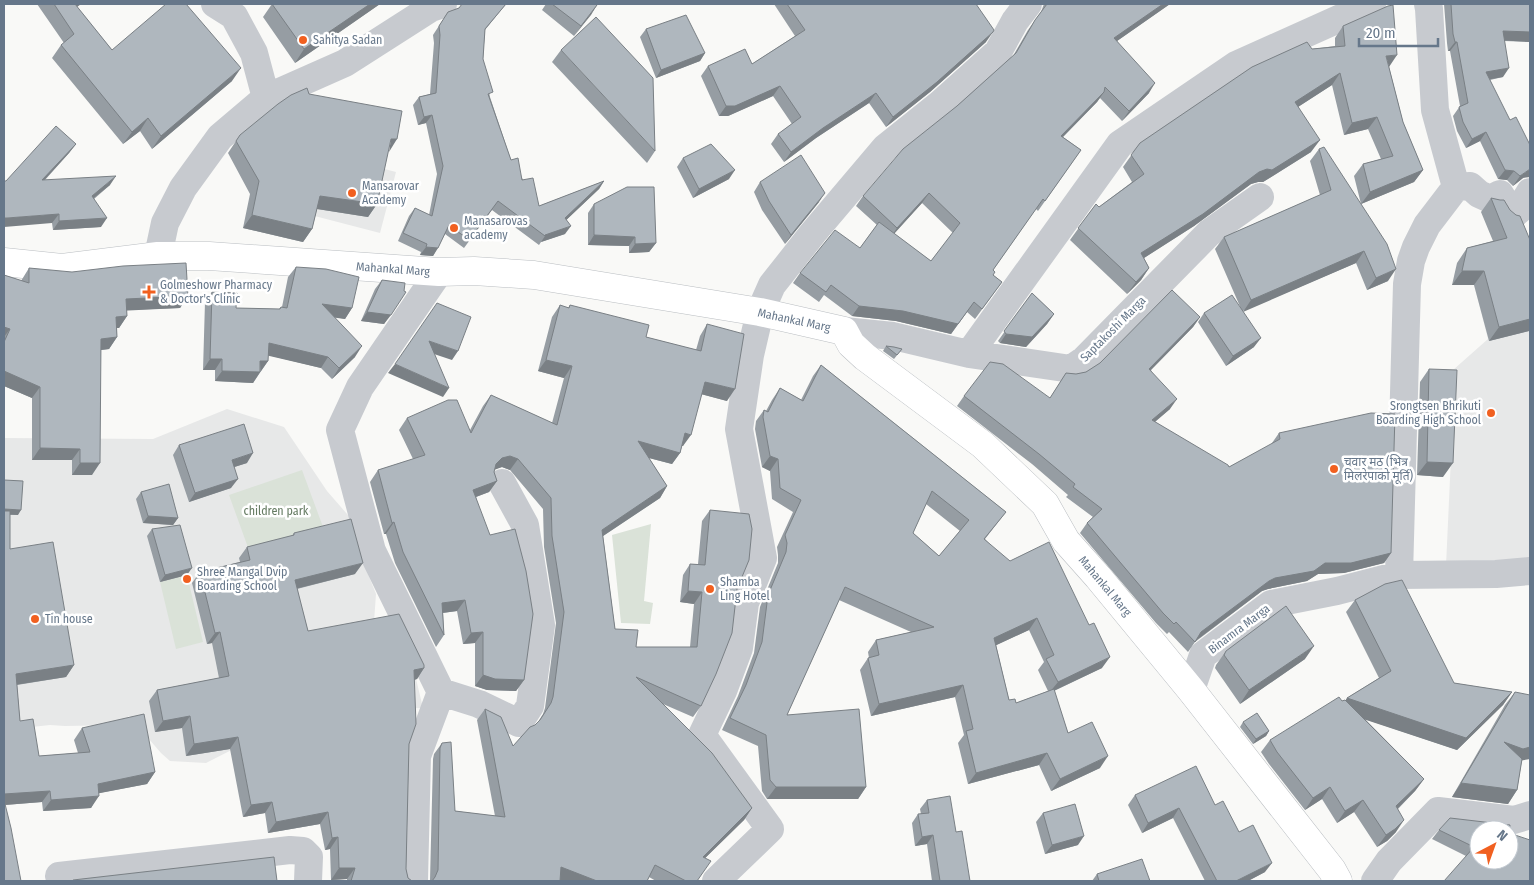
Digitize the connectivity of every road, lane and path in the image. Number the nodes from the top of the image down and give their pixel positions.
1 (215, 4) edge
2 (443, 4) edge
3 (1028, 4) edge
4 (1372, 4) edge
5 (1428, 4) edge
6 (266, 98) junction
7 (1456, 187) junction
8 (1530, 192) edge
9 (1260, 197) dead end
10 (158, 256) junction
11 (4, 262) edge
12 (439, 272) junction
13 (760, 312) junction
14 (844, 331) junction
15 (969, 354) junction
16 (502, 483) dead end
17 (1530, 571) edge
18 (1399, 576) junction
19 (1191, 690) junction
20 (441, 692) junction
21 (1530, 815) edge
22 (60, 876) dead end
23 (1330, 877) edge
24 (308, 881) edge
25 (414, 881) edge
26 (716, 881) edge
27 (1375, 881) edge

1 - 6 street
2 - 6 street
3 - 13 street
4 - 15 street
5 - 7 street
6 - 10 street
7 - 8 street
7 - 18 street
9 - 15 street, Saptakoshi Marga
10 - 11 main road, Mahankal Marg
10 - 12 main road, Mahankal Marg
12 - 13 main road, Mahankal Marg
12 - 20 street
13 - 14 main road, Mahankal Marg
13 - 26 street
14 - 15 street, Saptakoshi Marga
14 - 19 main road, Mahankal Marg
16 - 20 street
17 - 18 street, Binamra Marga
18 - 19 street, Binamra Marga
19 - 23 main road, Mahankal Marg
20 - 25 street
21 - 27 street
22 - 24 street

